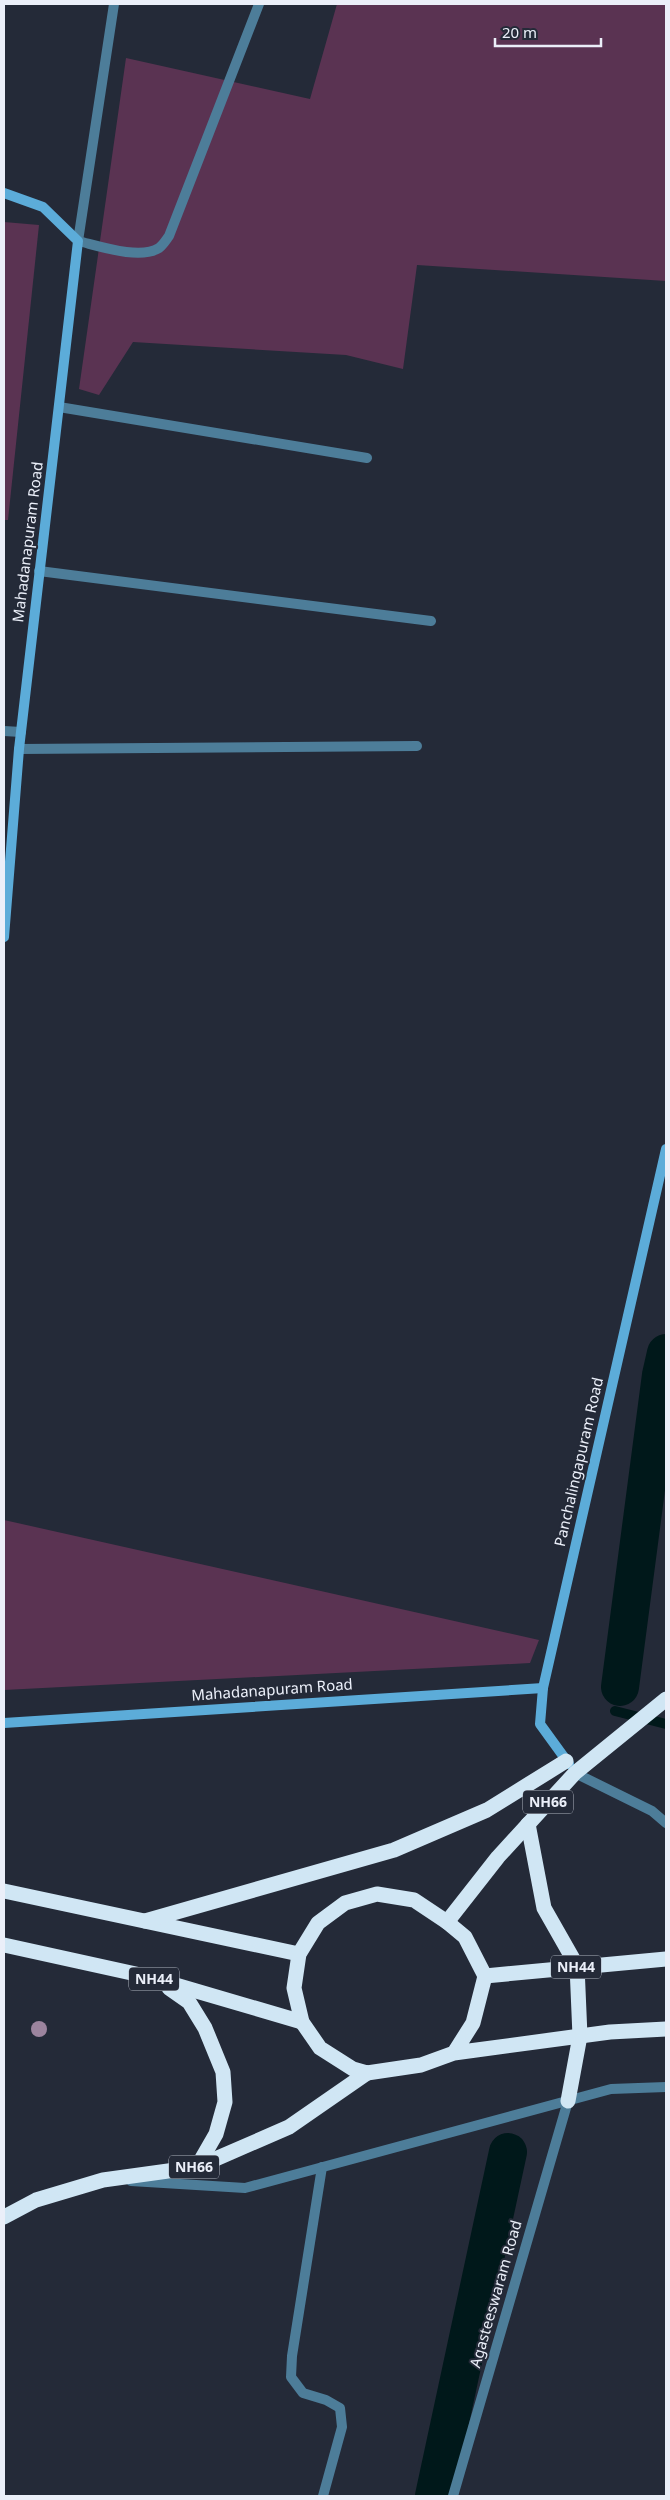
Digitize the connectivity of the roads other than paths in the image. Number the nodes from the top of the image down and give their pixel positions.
1 (114, 4) edge
2 (259, 4) edge
3 (4, 193) edge
4 (78, 241) junction
5 (59, 407) junction
6 (367, 458) dead end
7 (39, 571) junction
8 (431, 621) dead end
9 (4, 731) edge
10 (21, 732) junction
11 (417, 746) dead end
12 (19, 749) junction
13 (4, 937) edge
14 (666, 1149) edge
15 (543, 1688) junction
16 (666, 1699) edge
17 (4, 1723) edge
18 (571, 1767) junction
19 (666, 1823) edge
20 (528, 1824) junction
21 (4, 1891) edge
22 (145, 1921) junction
23 (447, 1922) junction
24 (4, 1945) edge
25 (299, 1954) junction
26 (666, 1959) edge
27 (577, 1966) junction
28 (485, 1976) junction
29 (160, 1981) junction
30 (302, 2022) junction
31 (666, 2029) edge
32 (580, 2036) junction
33 (454, 2053) junction
34 (367, 2073) junction
35 (666, 2086) edge
36 (568, 2101) junction
37 (197, 2167) junction
38 (322, 2167) junction
39 (103, 2180) junction
40 (4, 2217) edge
41 (323, 2496) edge
42 (452, 2496) edge

1 - 4 street
2 - 4 street
3 - 4 street
4 - 5 street, Mahadanapuram Road
5 - 6 street
5 - 7 street, Mahadanapuram Road
7 - 8 street
7 - 10 street, Mahadanapuram Road
9 - 10 street
10 - 12 street, Mahadanapuram Road
11 - 12 street
12 - 13 street, Mahadanapuram Road
14 - 15 street, Panchalingapuram Road
15 - 17 street, Mahadanapuram Road
15 - 18 street, Panchalingapuram Road
16 - 18 highway, NH66
18 - 19 street
18 - 20 highway, NH66
18 - 22 highway
20 - 23 highway, NH66
20 - 27 highway
21 - 22 highway
22 - 25 highway
23 - 25 highway
23 - 28 highway
24 - 29 highway, NH44
25 - 30 highway
26 - 27 highway, NH44
27 - 28 highway, NH44
27 - 32 highway
28 - 33 highway
29 - 30 highway, NH44
29 - 37 highway
30 - 34 highway
31 - 32 highway
32 - 33 highway
32 - 36 highway
33 - 34 highway
34 - 37 highway, NH66
35 - 36 street
36 - 38 street
36 - 42 street, Agasteeswaram Road
37 - 39 highway, NH66
38 - 39 street
38 - 41 street
39 - 40 highway, NH66

